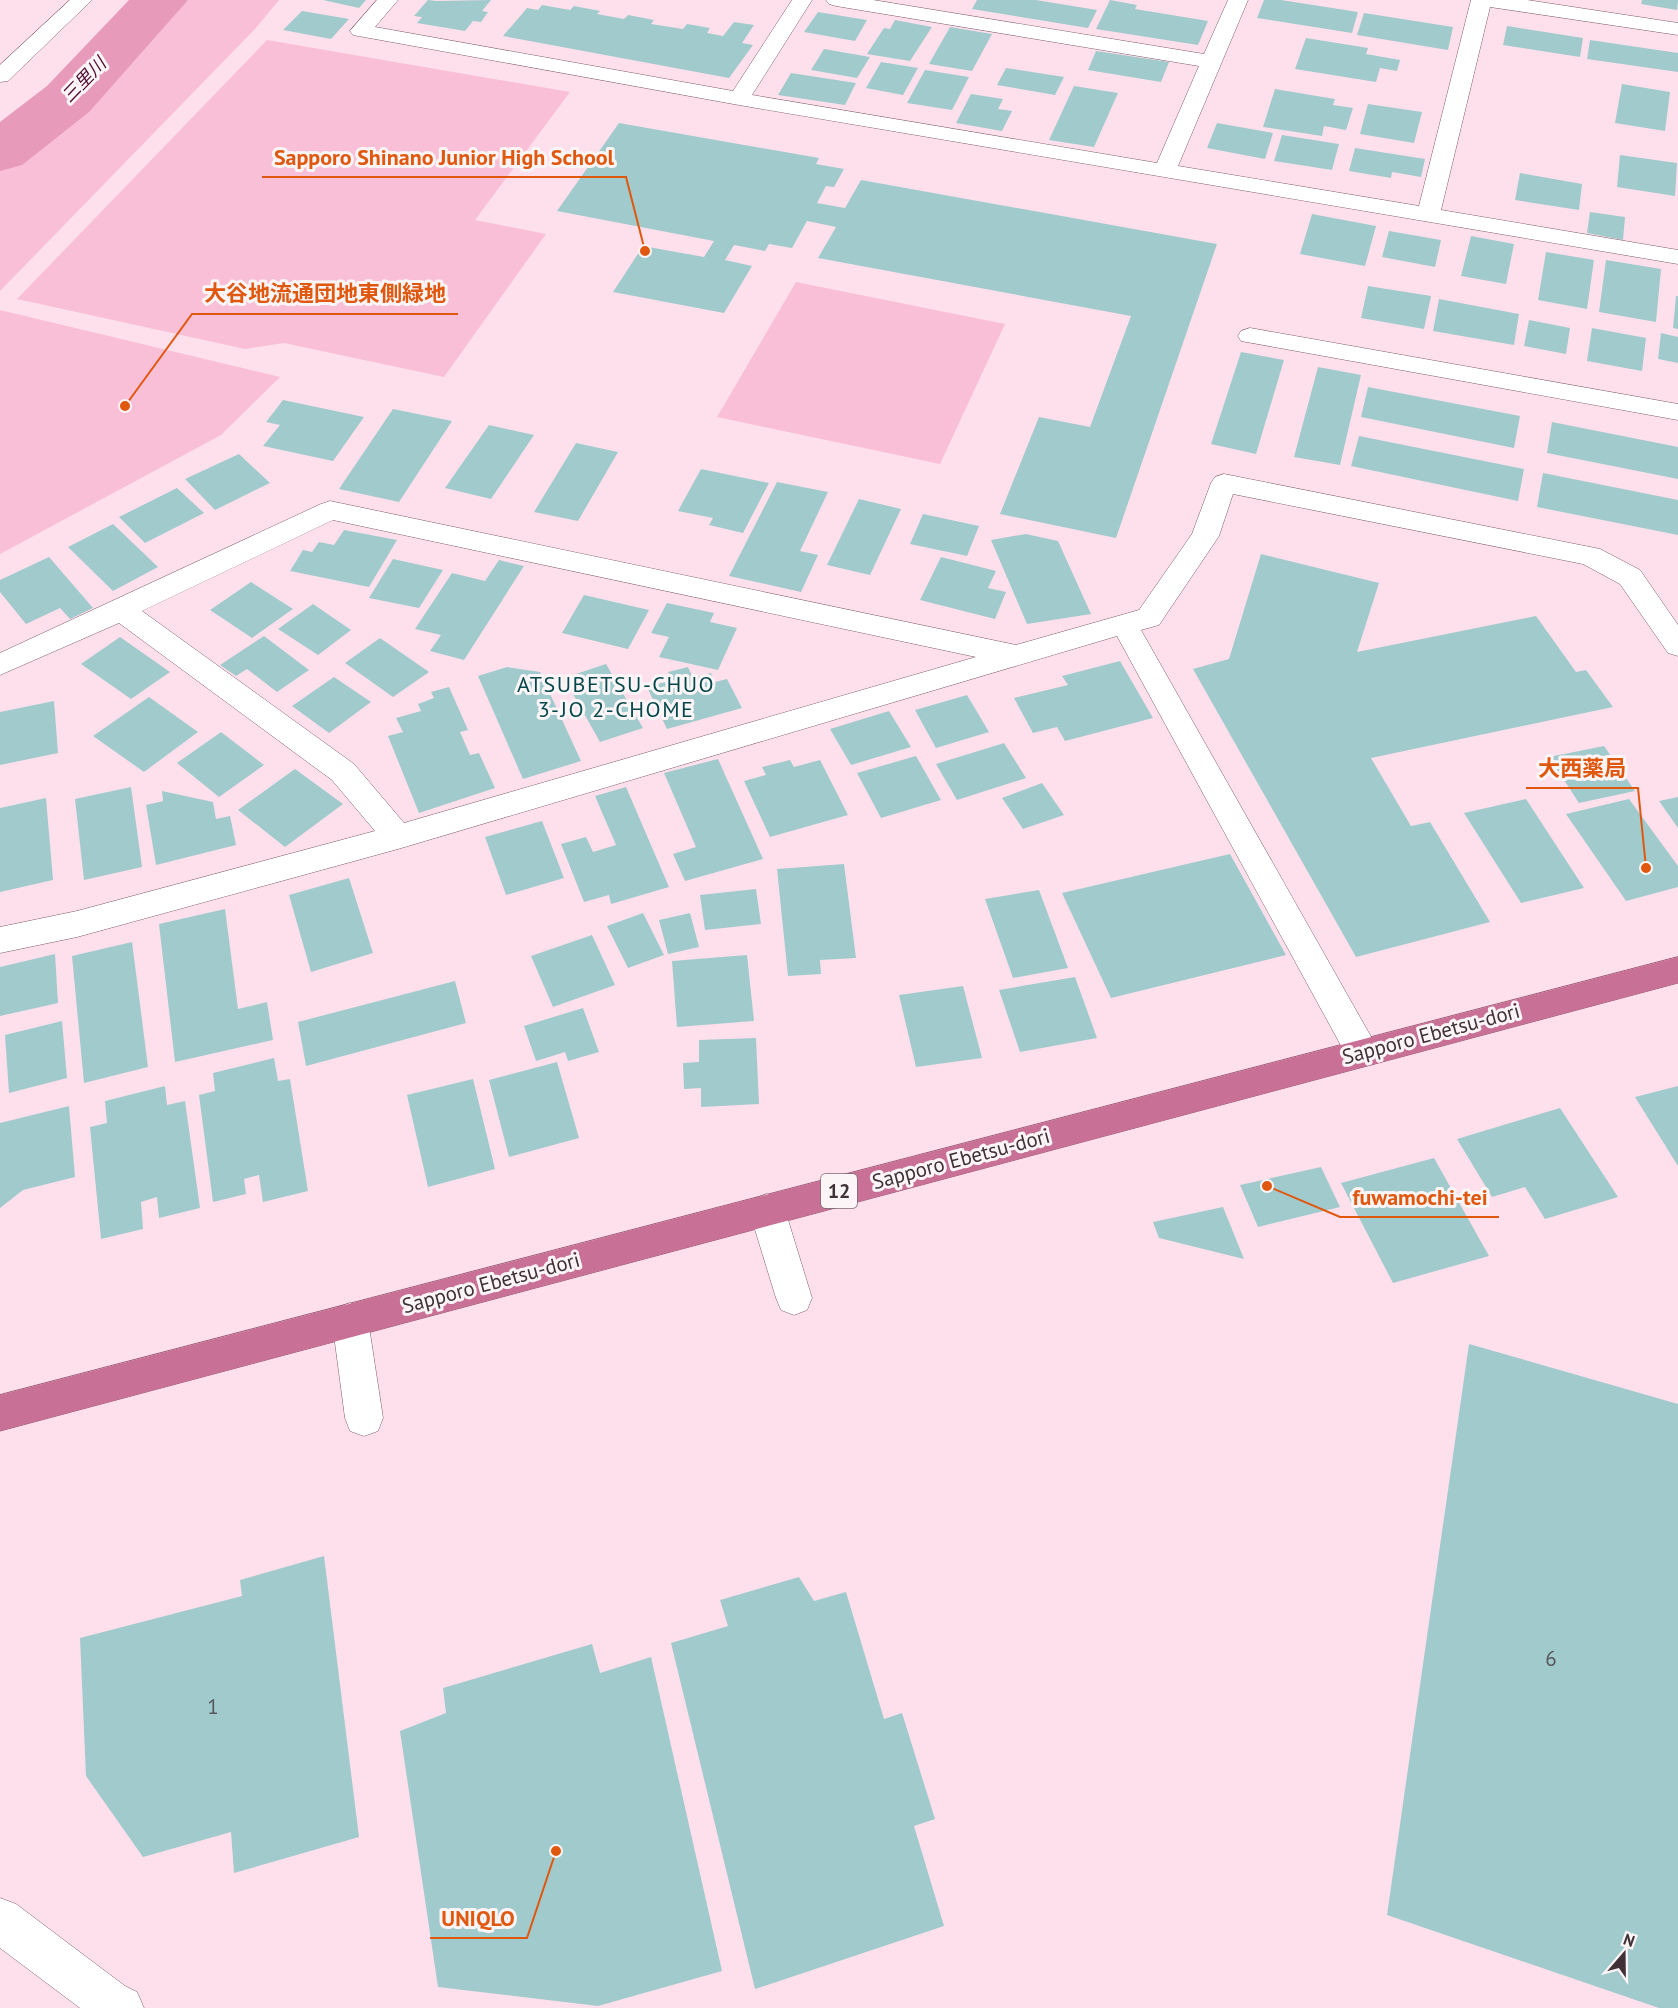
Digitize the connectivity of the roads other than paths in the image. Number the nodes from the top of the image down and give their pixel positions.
1 (82, 0) edge
2 (388, 0) edge
3 (802, 0) edge
4 (836, 0) edge
5 (1238, 0) edge
6 (1481, 0) edge
7 (1487, 0) edge
8 (1531, 3) edge
9 (1678, 29) edge
10 (1213, 62) junction
11 (0, 76) edge
12 (739, 99) junction
13 (1166, 169) junction
14 (1428, 215) junction
15 (1678, 257) edge
16 (1250, 336) dead end
17 (1678, 412) edge
18 (122, 610) junction
19 (1124, 624) junction
20 (1678, 646) edge
21 (1018, 656) junction
22 (0, 665) edge
23 (398, 837) junction
24 (0, 940) edge
25 (1678, 970) edge
26 (1362, 1052) junction
27 (767, 1210) junction
28 (794, 1298) dead end
29 (350, 1320) junction
30 (0, 1413) edge
31 (364, 1418) dead end
32 (0, 1920) edge
33 (122, 2008) edge

1 - 11 street
2 - 12 street
3 - 12 street
4 - 10 street
5 - 10 street
6 - 14 street
7 - 8 street
8 - 9 street
10 - 13 street
12 - 13 street
13 - 14 street
14 - 15 street
16 - 17 street
18 - 21 street
18 - 22 street
18 - 23 street
19 - 20 street
19 - 21 street
19 - 26 street
21 - 23 street
23 - 24 street
25 - 26 highway, Sapporo Ebetsu-dori / 12
26 - 27 highway, Sapporo Ebetsu-dori / 12
27 - 28 street
27 - 29 highway, Sapporo Ebetsu-dori / 12
29 - 30 highway, Sapporo Ebetsu-dori / 12
29 - 31 street
32 - 33 street

